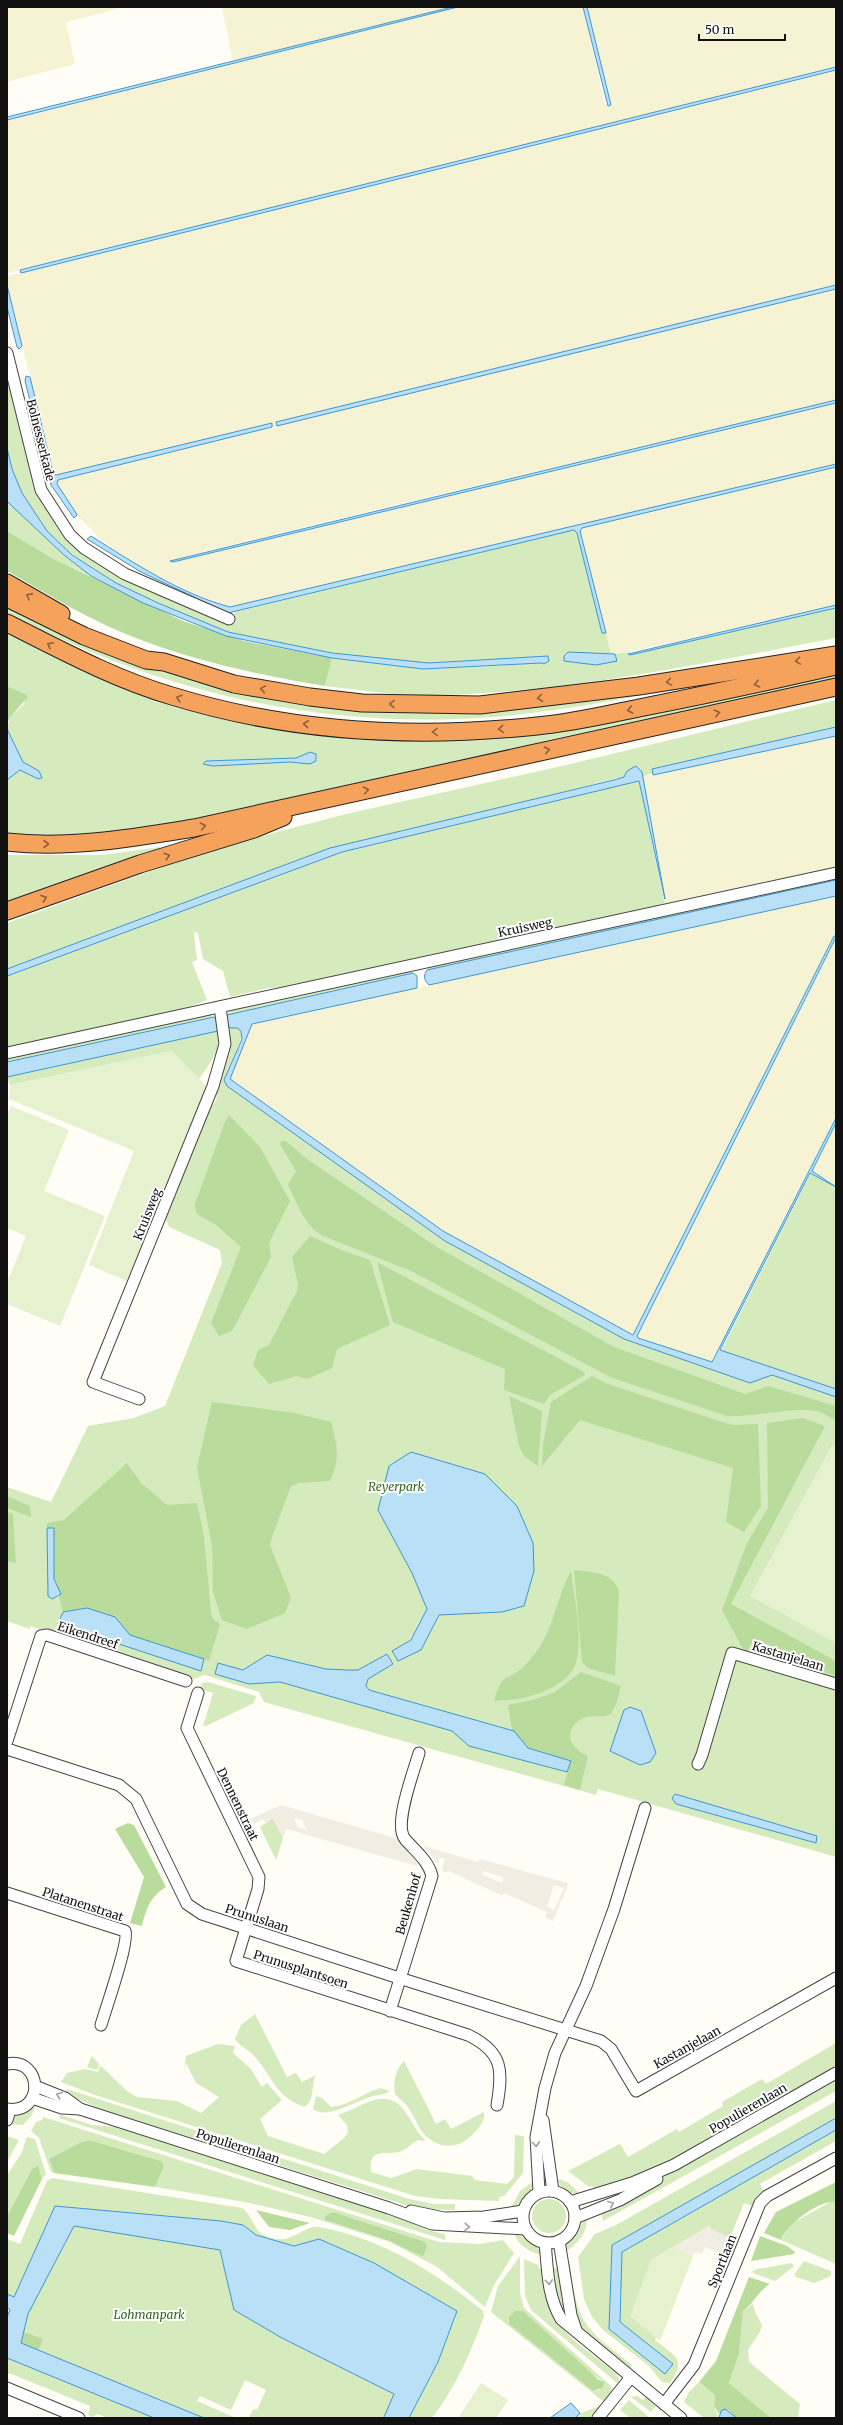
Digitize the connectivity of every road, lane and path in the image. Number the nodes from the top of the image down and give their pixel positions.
1 (7, 353) edge
2 (7, 583) edge
3 (7, 598) edge
4 (229, 619) dead end
5 (7, 623) edge
6 (836, 655) edge
7 (164, 662) junction
8 (836, 666) edge
9 (836, 687) edge
10 (328, 799) junction
11 (7, 842) edge
12 (836, 873) edge
13 (7, 911) edge
14 (222, 1017) junction
15 (7, 1053) edge
16 (139, 1399) dead end
17 (186, 1681) dead end
18 (836, 1684) edge
19 (198, 1693) dead end
20 (7, 1740) edge
21 (7, 1749) edge
22 (419, 1753) dead end
23 (698, 1764) dead end
24 (645, 1808) dead end
25 (7, 1893) edge
26 (245, 1928) junction
27 (400, 1978) junction
28 (836, 1978) edge
29 (390, 2011) junction
30 (101, 2025) dead end
31 (566, 2030) junction
32 (7, 2064) edge
33 (836, 2073) edge
34 (35, 2086) junction
35 (32, 2098) junction
36 (497, 2105) dead end
37 (542, 2106) junction
38 (80, 2109) junction
39 (8, 2113) edge
40 (836, 2158) edge
41 (674, 2165) junction
42 (553, 2191) junction
43 (539, 2192) junction
44 (570, 2202) junction
45 (389, 2208) junction
46 (523, 2211) junction
47 (575, 2218) junction
48 (526, 2229) junction
49 (560, 2241) junction
50 (545, 2243) junction
51 (576, 2331) junction
52 (631, 2377) junction
53 (7, 2388) edge
54 (664, 2404) junction
55 (79, 2418) edge
56 (598, 2418) edge
57 (681, 2418) edge

1 - 4 street, Bolnesserkade
7 -> 2 highway
3 - 7 highway
8 -> 5 highway
6 -> 7 highway
10 -> 9 highway
11 -> 10 highway
13 -> 10 highway
12 - 14 street, Kruisweg
14 - 15 street, Kruisweg
14 - 16 street, Kruisweg
17 - 20 street, Eikendreef
18 - 23 street, Kastanjelaan
19 - 26 street, Dennenstraat
21 - 26 street, Prunuslaan
22 - 27 street, Beukenhof
24 - 31 street
25 - 30 street, Platanenstraat
26 - 27 street, Prunuslaan
26 - 29 street, Prunusplantsoen
27 - 29 street
27 - 31 street, Prunuslaan
28 - 31 street, Kastanjelaan
29 - 36 street, Prunusplantsoen
31 - 37 street
32 - 34 street
33 - 41 street, Populierenlaan
34 - 35 street
38 -> 34 street, Populierenlaan
35 - 38 street, Populierenlaan
35 - 39 street
37 - 42 street
37 -> 43 street
38 - 45 street, Populierenlaan
40 - 54 street, Sportlaan
41 - 44 street, Populierenlaan
47 -> 41 street, Populierenlaan
42 - 43 street
42 - 44 street
43 - 46 street
44 - 47 street
45 - 46 street, Populierenlaan
45 -> 48 street, Populierenlaan
46 - 48 street
47 - 49 street
48 - 50 street
49 - 50 street
49 - 51 street
50 -> 51 street
51 - 52 street
52 - 54 street
52 - 56 street
53 - 55 street
54 - 57 street

